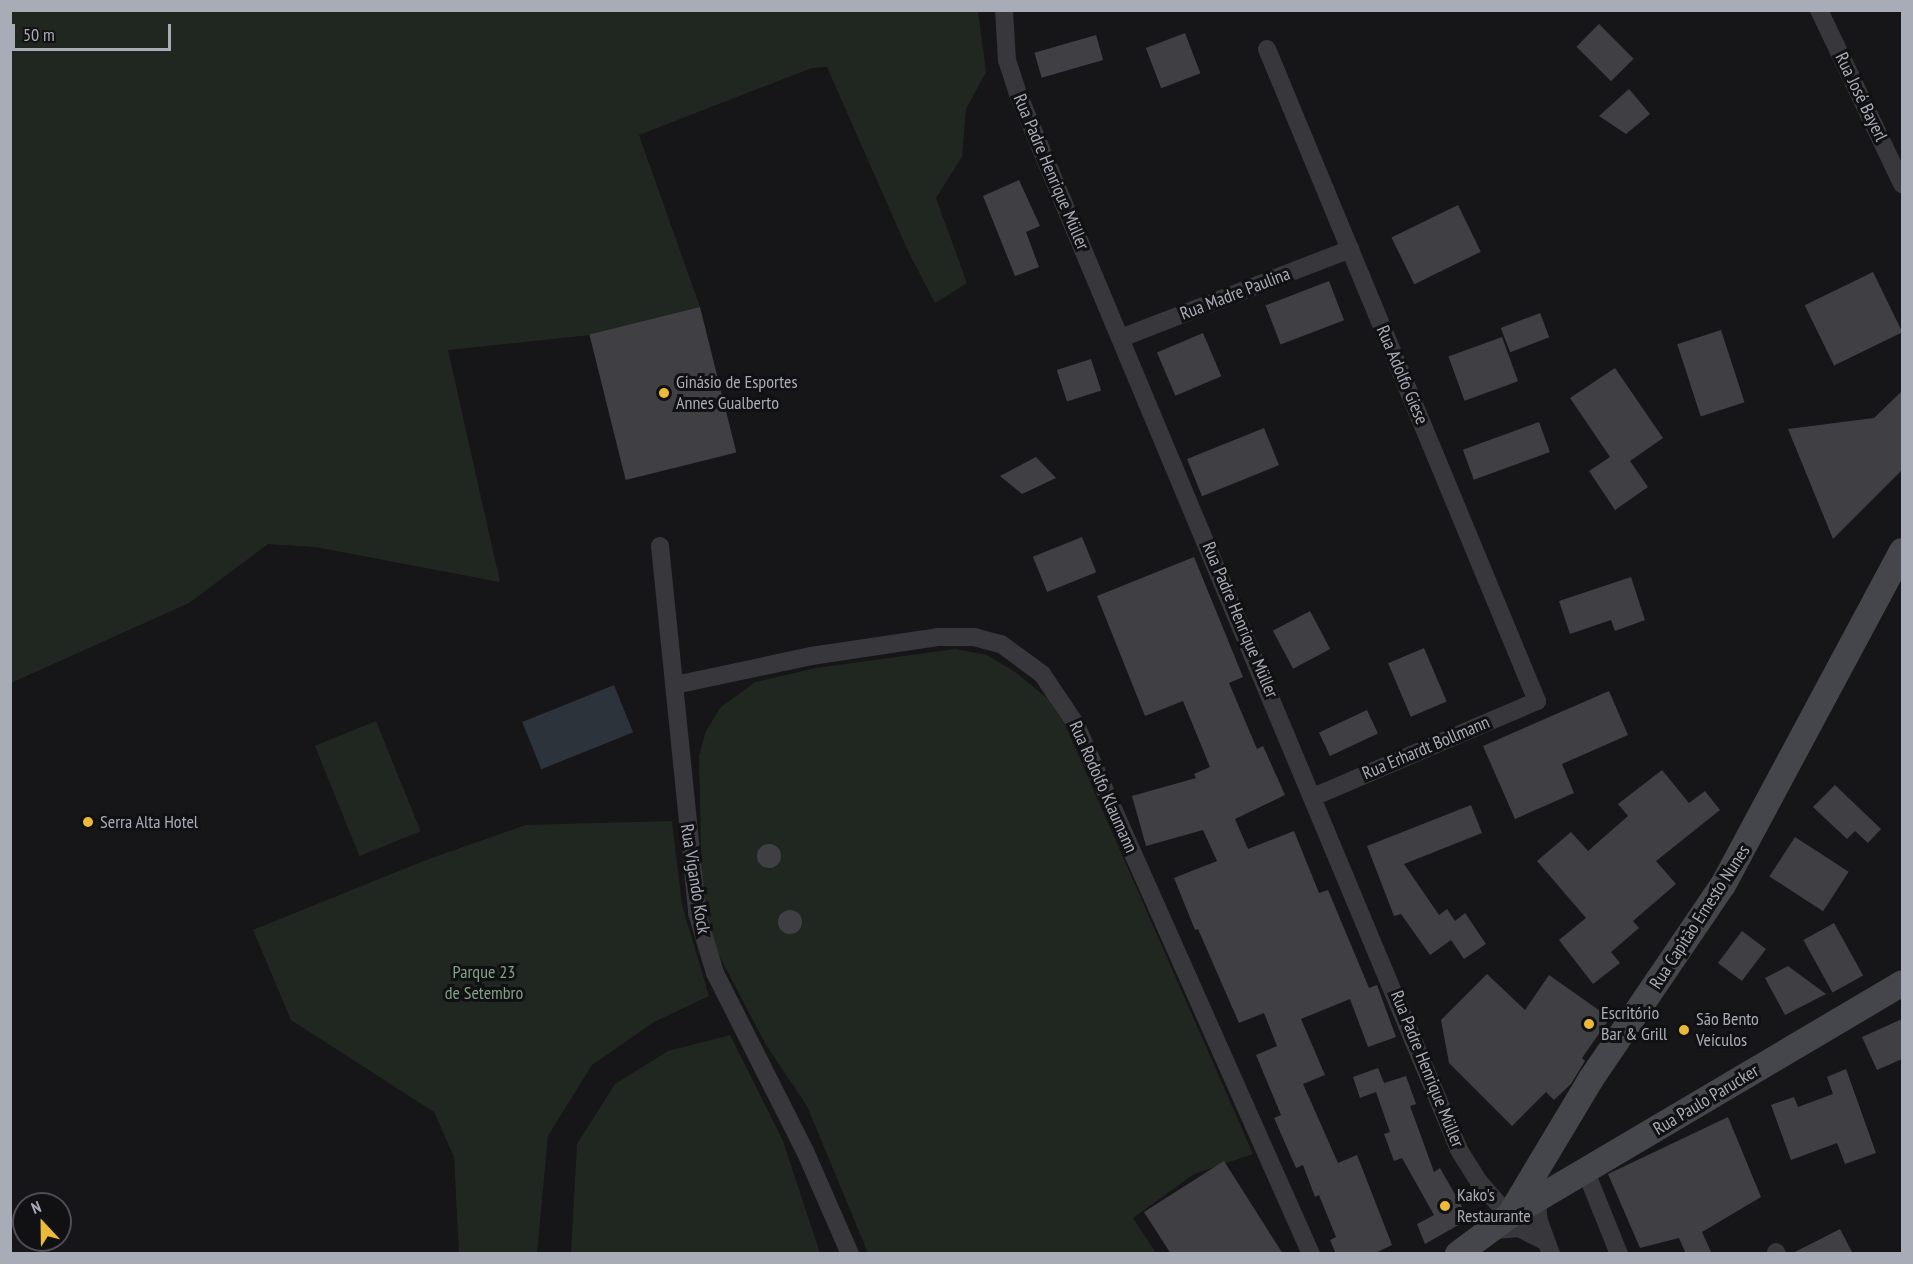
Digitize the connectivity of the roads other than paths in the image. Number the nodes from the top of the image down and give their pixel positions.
1 (1004, 10) edge
2 (1819, 10) edge
3 (1267, 50) dead end
4 (1902, 184) edge
5 (1350, 249) junction
6 (1121, 338) junction
7 (660, 546) dead end
8 (1902, 551) edge
9 (1895, 574) edge
10 (675, 685) junction
11 (1537, 701) joint
12 (1315, 796) junction
13 (1902, 983) edge
14 (1555, 1138) junction
15 (1586, 1172) junction
16 (1533, 1173) junction
17 (1536, 1199) junction
18 (1501, 1223) junction
19 (1548, 1247) edge
20 (850, 1254) edge
21 (1311, 1254) edge
22 (1458, 1254) edge
23 (1619, 1254) edge

1 - 6 street, Rua Padre Henrique Müller
2 - 4 street, Rua José Bayerl
3 - 5 street, Rua Adolfo Giese
5 - 6 street, Rua Madre Paulina
5 - 11 street, Rua Adolfo Giese
6 - 12 street, Rua Padre Henrique Müller
7 - 10 street, Rua Vigando Kock
8 - 9 main road, Rua Capitão Ernesto Nunes
9 - 14 main road, Rua Capitão Ernesto Nunes
10 - 20 street, Rua Vigando Kock
10 - 21 street, Rua Rodolfo Klaumann
11 - 12 street, Rua Erhardt Bollmann
12 - 18 street, Rua Padre Henrique Müller
13 - 15 main road, Rua Paulo Parucker
14 - 15 main road
14 - 16 main road, Rua Capitão Ernesto Nunes
15 - 17 main road, Rua Paulo Parucker
15 - 23 street
16 - 17 street
16 - 18 main road, Rua Capitão Ernesto Nunes
17 - 18 main road, Rua Paulo Parucker
17 - 19 street
18 - 19 street
18 - 22 main road, Rua Capitão Ernesto Nunes

